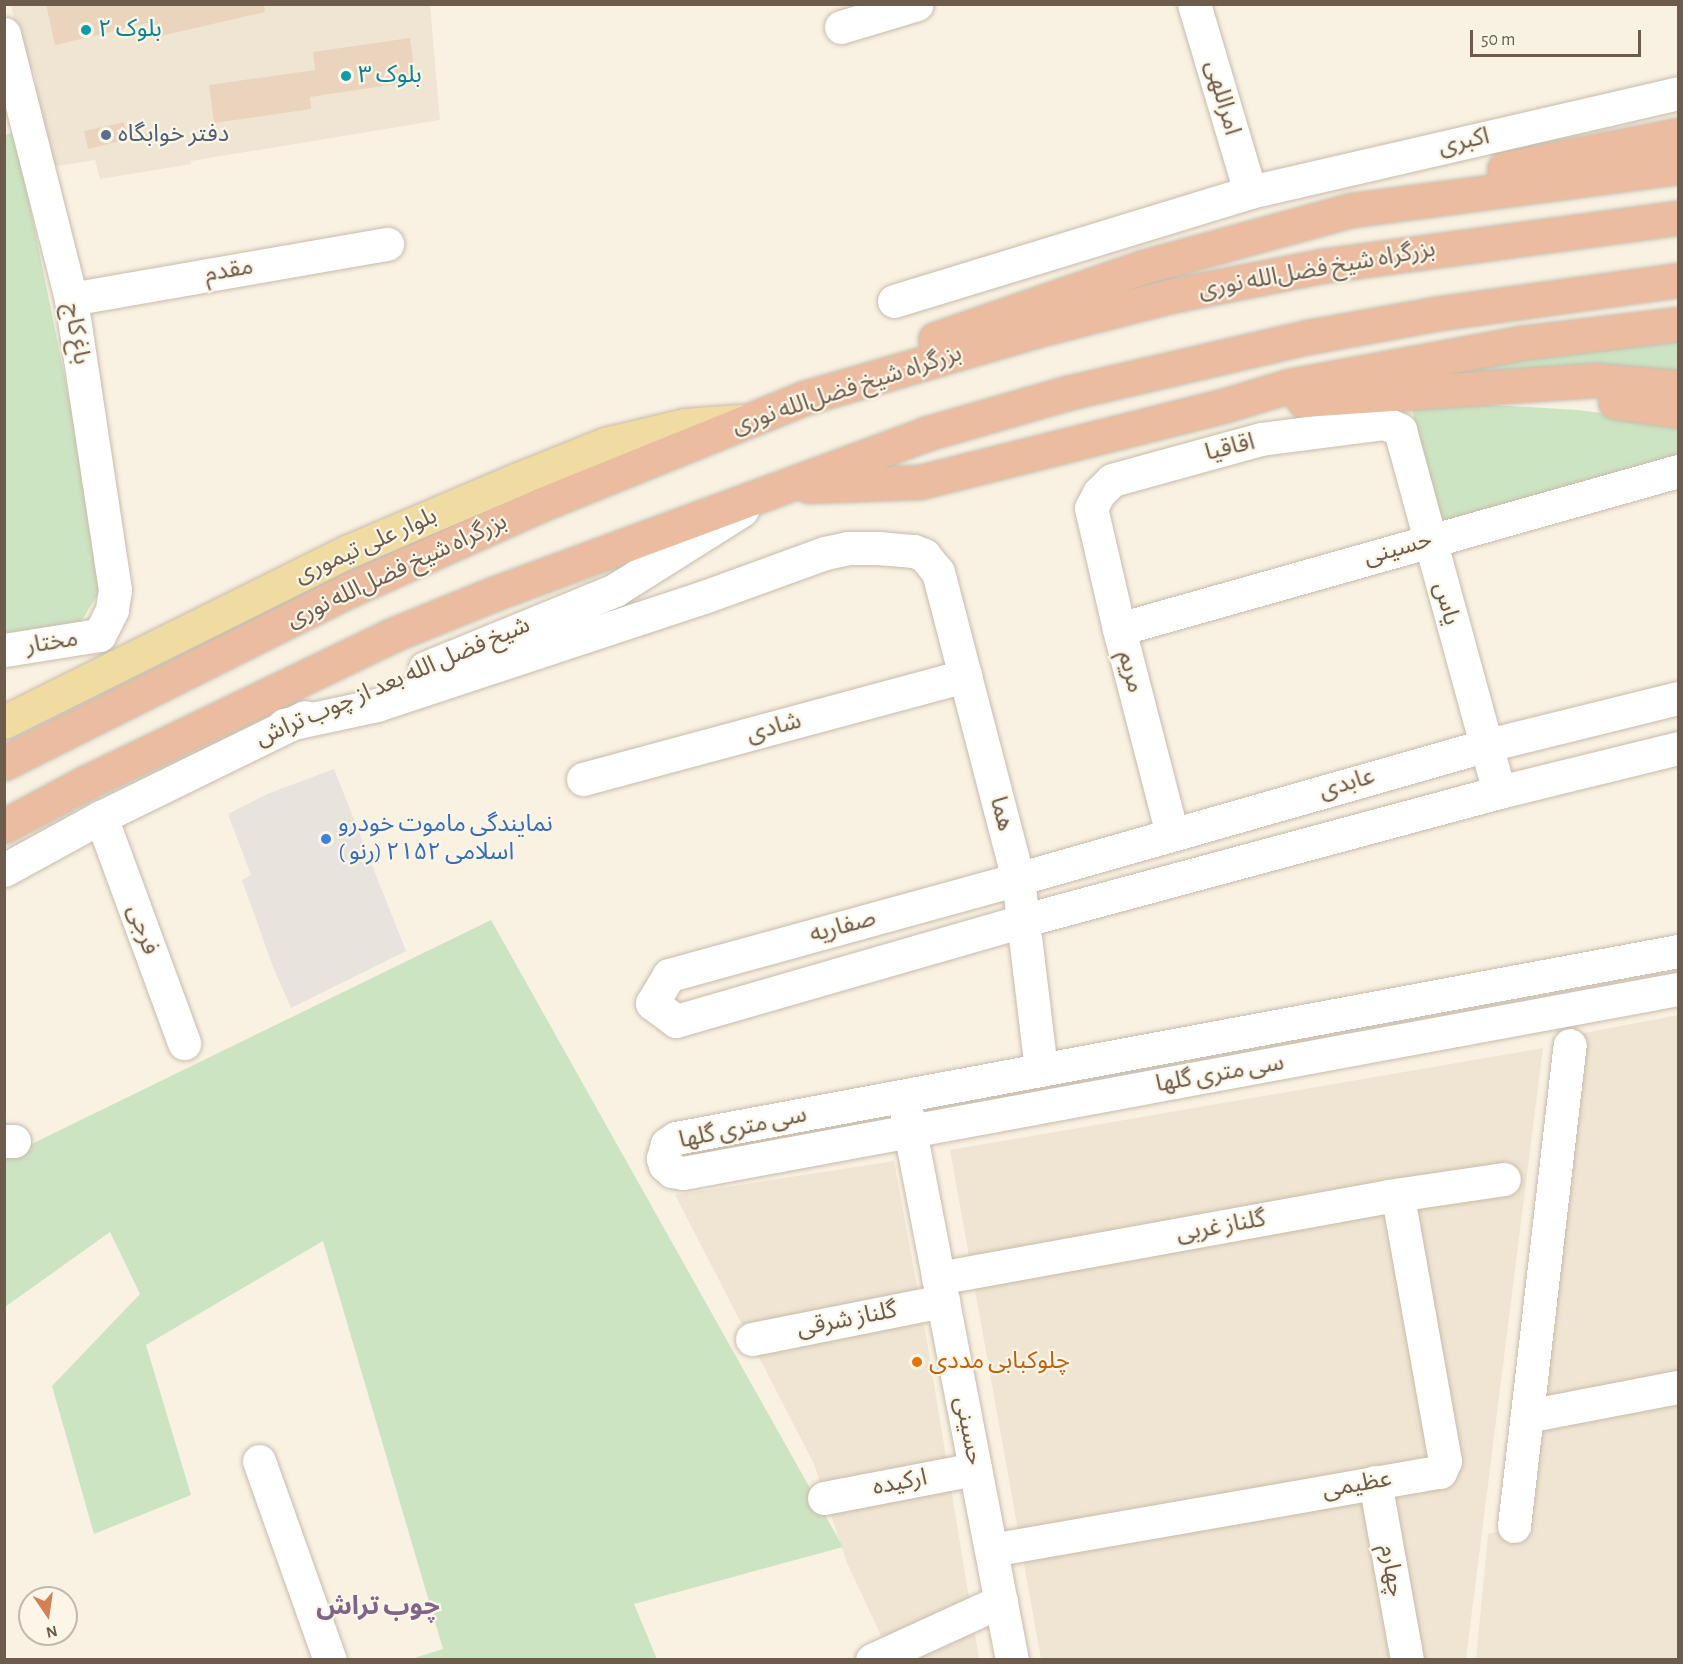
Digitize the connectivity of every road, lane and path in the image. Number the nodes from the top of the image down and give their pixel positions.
1 (916, 4) edge
2 (1194, 4) edge
3 (841, 27) dead end
4 (4, 34) edge
5 (1678, 93) edge
6 (1678, 135) edge
7 (1678, 167) edge
8 (1250, 192) junction
9 (1352, 210) junction
10 (1678, 218) edge
11 (387, 244) dead end
12 (1678, 280) edge
13 (71, 298) junction
14 (894, 301) dead end
15 (1678, 324) edge
16 (1678, 387) edge
17 (1461, 390) junction
18 (804, 398) junction
19 (1223, 406) junction
20 (1678, 411) edge
21 (745, 421) junction
22 (1385, 423) joint
23 (1678, 471) edge
24 (777, 488) junction
25 (1091, 508) joint
26 (1429, 541) junction
27 (1119, 629) junction
28 (99, 635) joint
29 (4, 650) edge
30 (965, 676) junction
31 (1678, 698) edge
32 (4, 722) edge
33 (284, 725) junction
34 (1484, 746) junction
35 (1678, 748) edge
36 (4, 763) edge
37 (583, 779) dead end
38 (1499, 792) junction
39 (101, 817) junction
40 (4, 826) edge
41 (1172, 834) junction
42 (4, 870) edge
43 (1018, 879) junction
44 (1025, 920) junction
45 (1678, 951) edge
46 (1678, 989) edge
47 (184, 1043) dead end
48 (1570, 1045) dead end
49 (1041, 1070) junction
50 (903, 1096) junction
51 (910, 1131) junction
52 (1504, 1179) dead end
53 (1389, 1196) junction
54 (940, 1290) junction
55 (752, 1339) dead end
56 (1678, 1387) edge
57 (1527, 1416) junction
58 (258, 1461) dead end
59 (975, 1469) junction
60 (1375, 1482) junction
61 (825, 1498) dead end
62 (1514, 1526) dead end
63 (991, 1550) junction
64 (1001, 1601) junction
65 (330, 1659) edge
66 (872, 1659) edge
67 (1012, 1659) edge
68 (1407, 1659) edge

1 - 3 street
2 - 8 street, امراللهی
4 - 13 street, باغ کاج
5 - 8 street, اکبری
6 - 9 highway
7 - 9 highway
8 - 14 street, اکبری
9 - 18 highway
10 - 18 highway, بزرگراه شیخ فضل‌الله نوری
11 - 13 street, مقدم
12 - 24 highway
13 - 28 street, باغ کاج
15 - 19 highway
16 - 17 highway
17 - 19 highway
17 - 20 highway
18 - 21 highway, بزرگراه شیخ فضل‌الله نوری
19 - 24 highway
21 - 32 main road, بلوار علی تیموری
21 - 36 highway, بزرگراه شیخ فضل‌الله نوری
22 - 25 street, اقاقیا
22 - 26 street, یاس
23 - 26 street, حسینی
24 - 33 street, شیخ فضل الله بعد از چوب تراش
24 - 40 highway
25 - 27 street, مریم
26 - 27 street, حسینی
26 - 34 street, یاس
27 - 41 street, مریم
28 - 29 street, مختار
30 - 33 street, هما
30 - 37 street, شادی
30 - 43 street, هما
31 - 34 street, عابدی
33 - 39 street, شیخ فضل الله بعد از چوب تراش
34 - 38 street, یاس
34 - 41 street, عابدی
35 - 38 street, عابدی
38 - 44 street, عابدی
39 - 42 street, شیخ فضل الله بعد از چوب تراش
39 - 47 street, فرجی
41 - 43 street, عابدی
43 - 44 street, هما
43 - 44 street, صفاریه
44 - 49 street, هما
45 - 49 street, سی متری گلها
46 - 51 street, سی متری گلها
48 - 57 street
49 - 50 street, سی متری گلها
50 - 51 street, حسینی
50 - 51 street, سی متری گلها
51 - 54 street, حسینی
52 - 53 street, گلناز غربی
53 - 54 street, گلناز غربی
53 - 60 street, عظیمی
54 - 55 street, گلناز شرقی
54 - 59 street, حسینی
56 - 57 street
57 - 62 street
58 - 65 street
59 - 61 street, ارکیده
59 - 63 street, حسینی
60 - 63 street, عظیمی
60 - 68 street, چهارم
63 - 64 street, حسینی
64 - 66 street
64 - 67 street, حسینی

